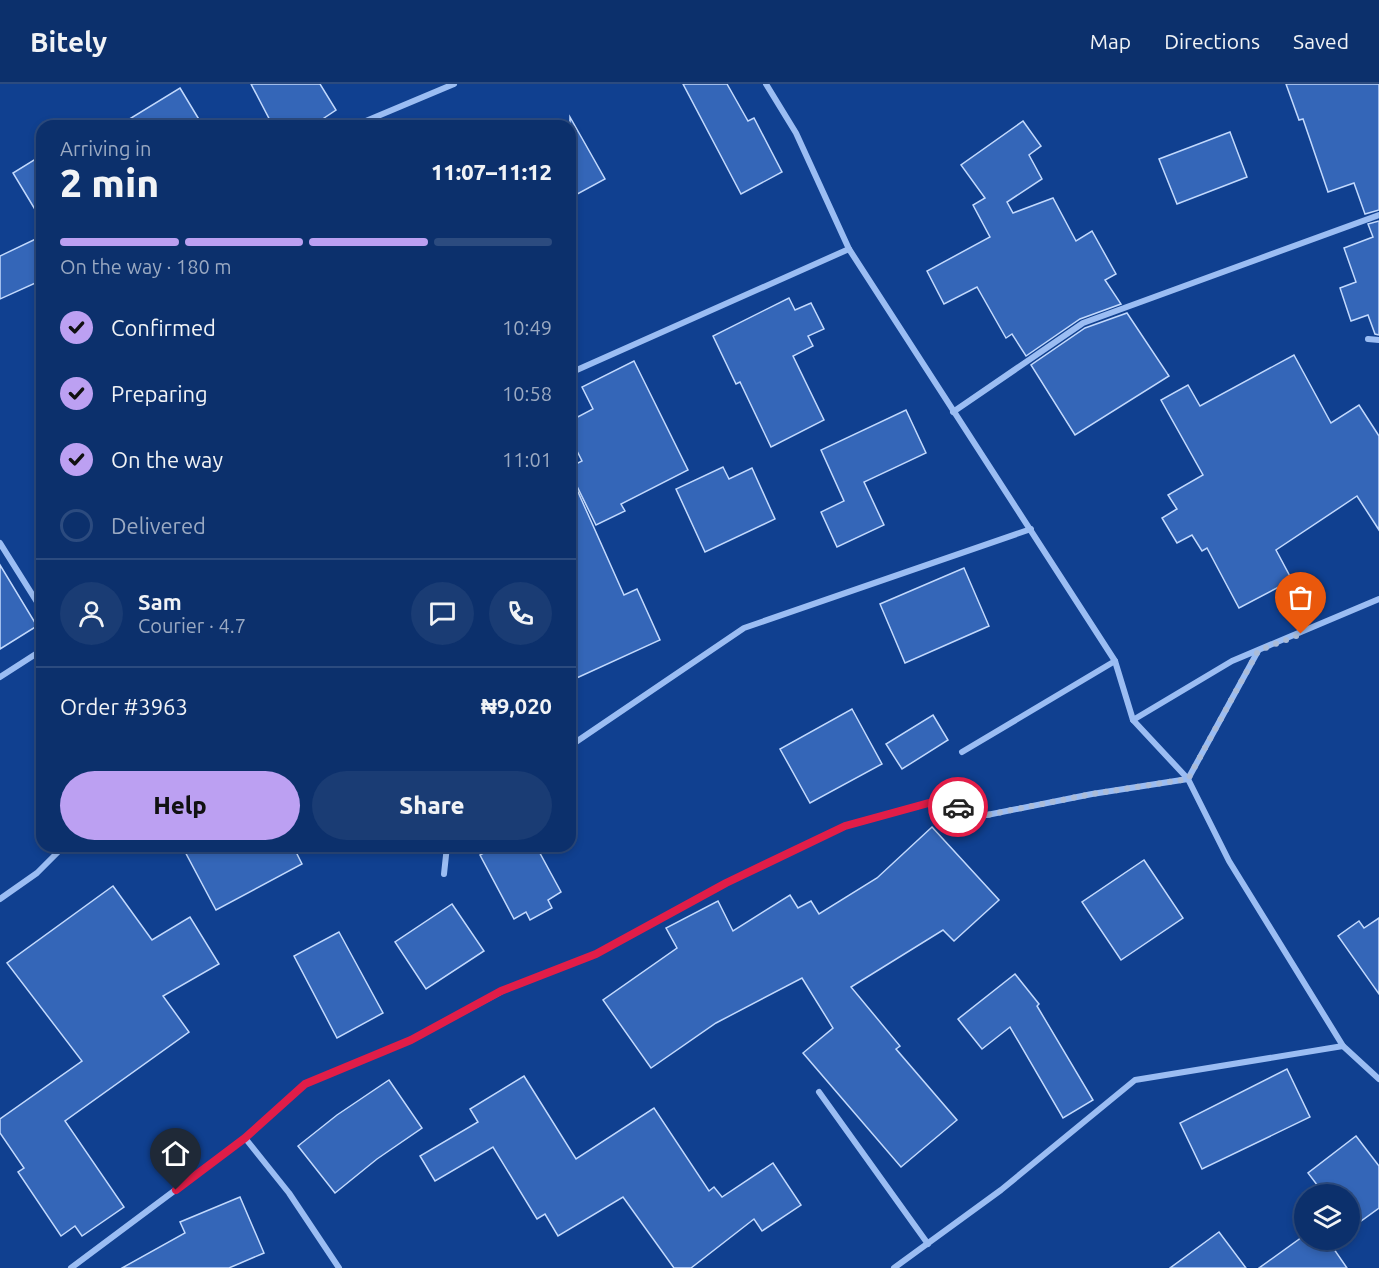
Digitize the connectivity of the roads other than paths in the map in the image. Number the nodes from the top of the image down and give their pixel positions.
1 (454, 84) edge
2 (766, 84) edge
3 (368, 120) edge
4 (1379, 214) edge
5 (849, 249) junction
6 (1368, 339) dead end
7 (1379, 340) edge
8 (576, 370) edge
9 (953, 412) junction
10 (1030, 529) junction
11 (0, 543) edge
12 (1379, 599) edge
13 (36, 600) edge
14 (1258, 651) junction
15 (36, 654) edge
16 (1115, 661) junction
17 (0, 677) edge
18 (1133, 720) junction
19 (576, 742) edge
20 (962, 752) dead end
21 (1188, 779) junction
22 (58, 852) edge
23 (446, 852) edge
24 (444, 874) dead end
25 (0, 899) edge
26 (1343, 1046) junction
27 (1379, 1079) edge
28 (819, 1092) dead end
29 (245, 1138) junction
30 (928, 1244) junction
31 (71, 1268) edge
32 (339, 1268) edge
33 (894, 1268) edge

1 - 3 street
2 - 5 street
4 - 9 street
5 - 8 street
5 - 9 street
6 - 7 street
9 - 10 street
10 - 16 street
10 - 19 street
11 - 13 street
12 - 14 street
14 - 18 street
14 - 21 street
15 - 17 street
16 - 18 street
16 - 20 street
18 - 21 street
21 - 26 street
21 - 29 street
22 - 25 street
23 - 24 street
26 - 27 street
26 - 30 street
28 - 30 street
29 - 31 street
29 - 32 street
30 - 33 street

